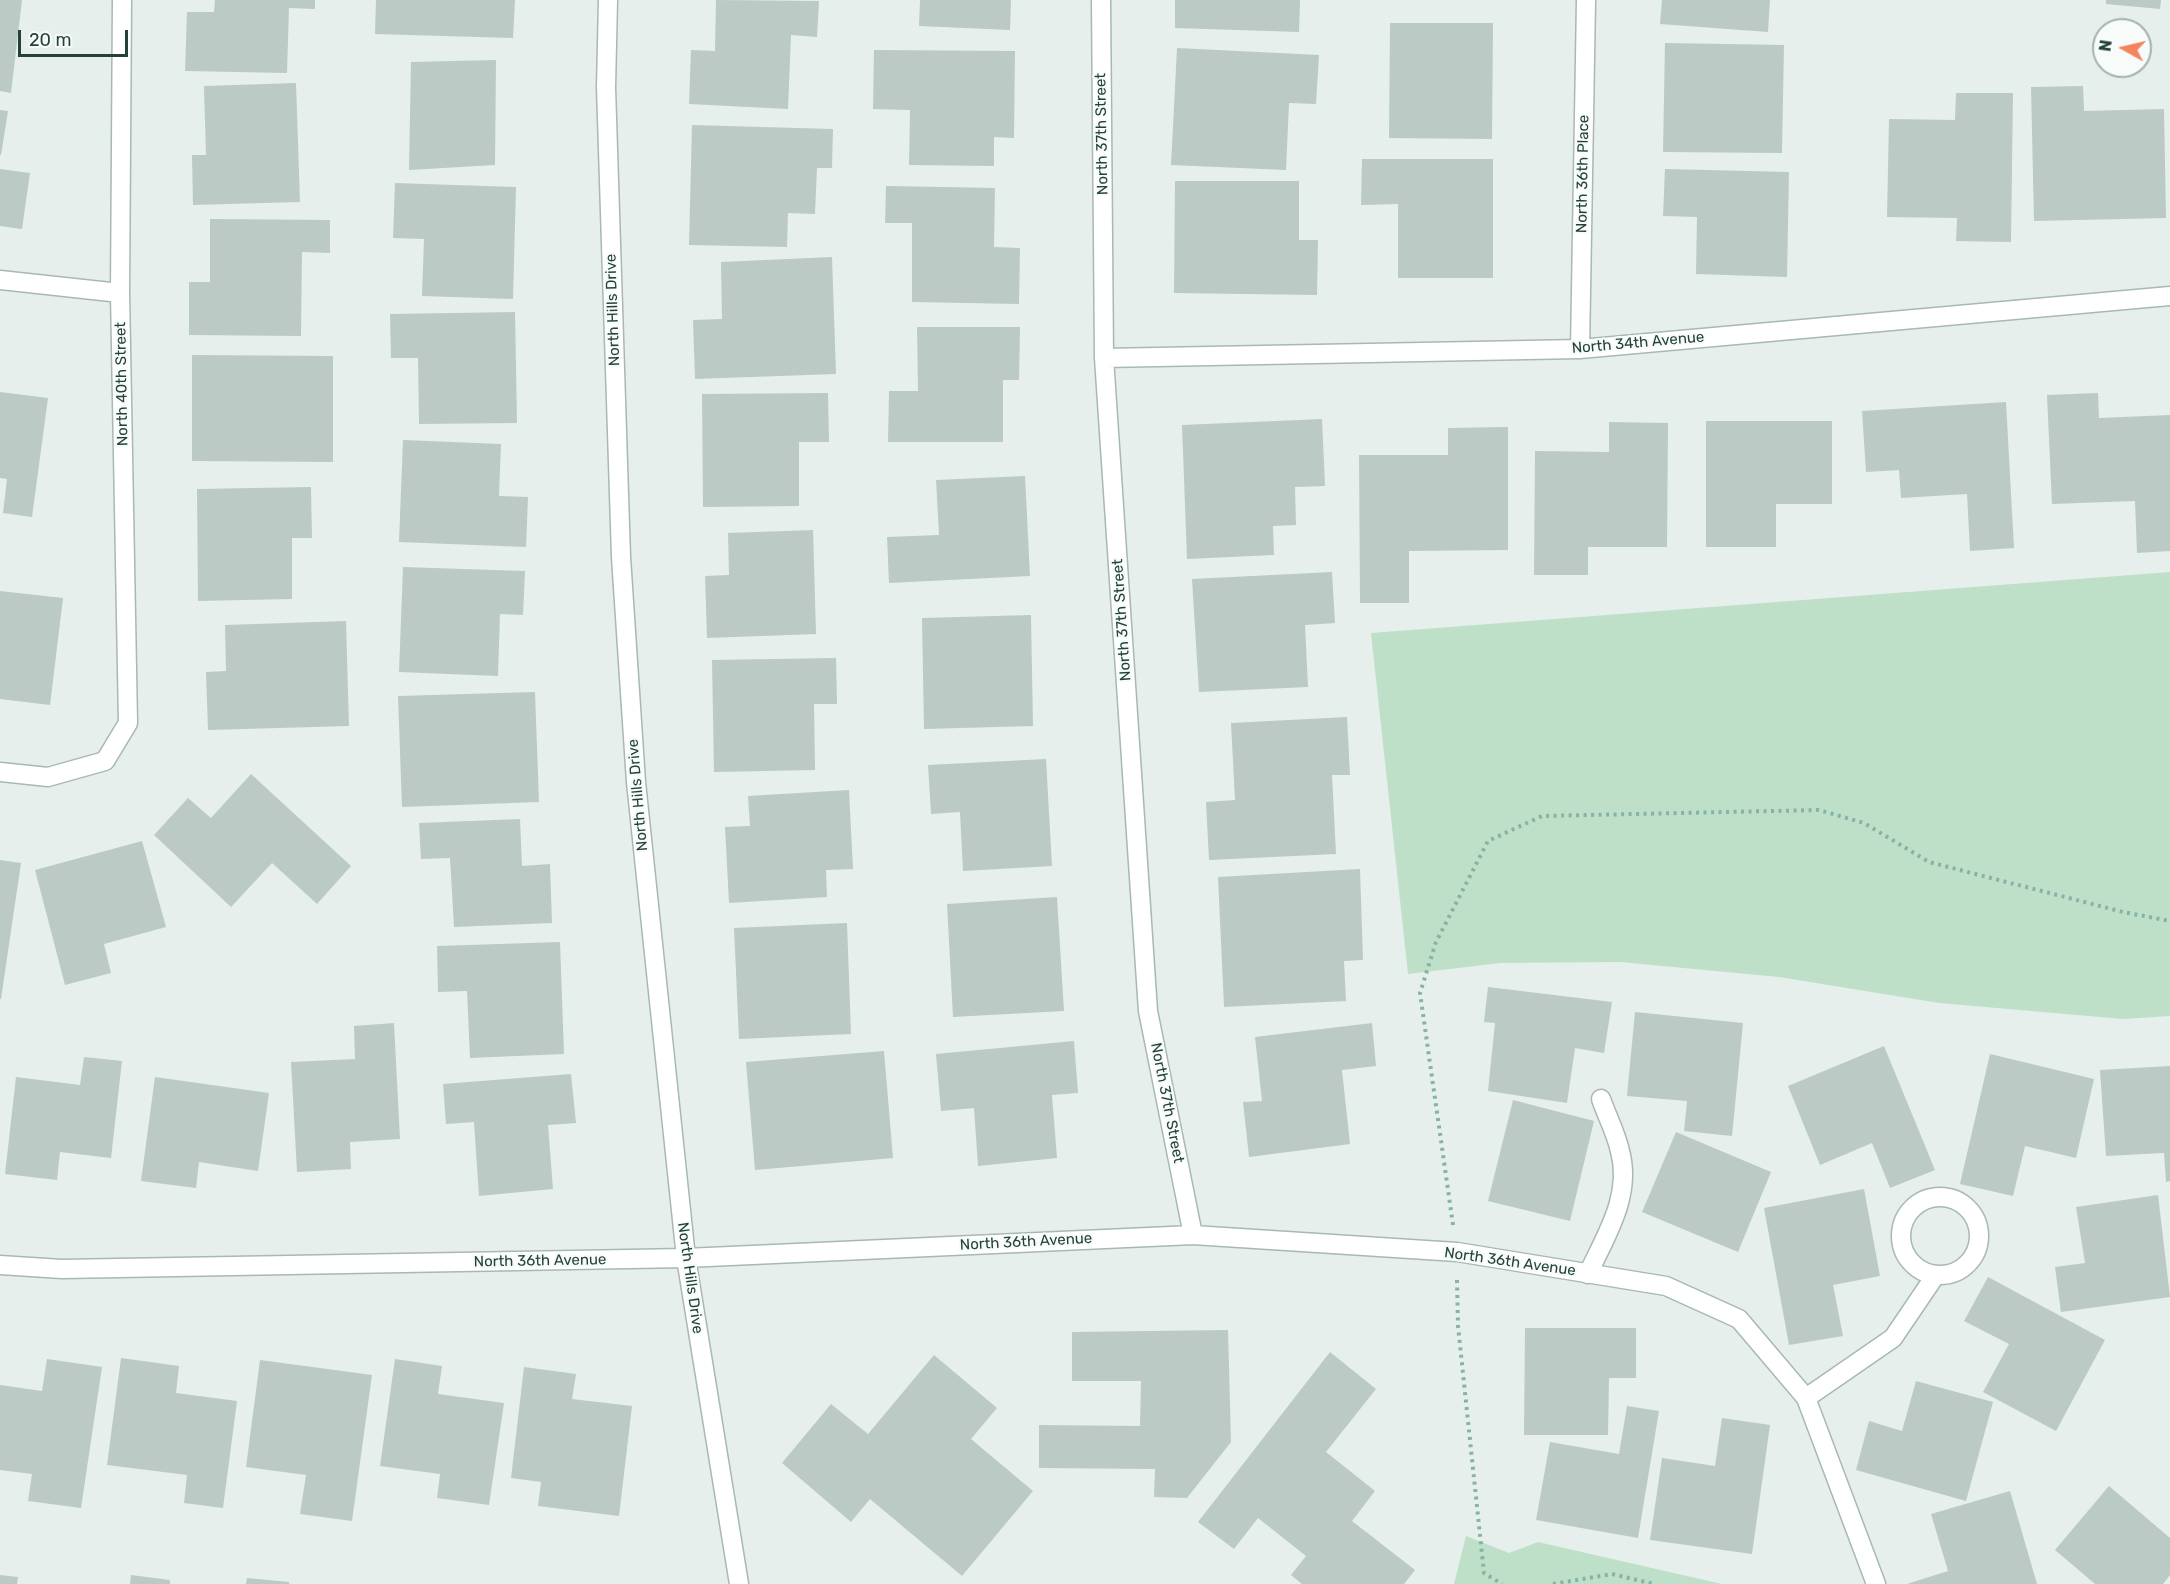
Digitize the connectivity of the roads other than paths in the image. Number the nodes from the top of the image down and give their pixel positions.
1 (122, 0) edge
2 (608, 0) edge
3 (1101, 0) edge
4 (1586, 0) edge
5 (0, 280) edge
6 (120, 293) junction
7 (2170, 296) edge
8 (1580, 349) junction
9 (1104, 358) junction
10 (0, 772) edge
11 (1601, 1099) dead end
12 (1193, 1235) junction
13 (686, 1258) junction
14 (0, 1265) edge
15 (1588, 1274) junction
16 (1935, 1276) junction
17 (1806, 1398) junction
18 (739, 1584) edge
19 (1876, 1584) edge

1 - 6 street, North 40th Street
2 - 13 street, North Hills Drive
3 - 9 street, North 37th Street
4 - 8 street, North 36th Place
5 - 6 street
6 - 10 street, North 40th Street
7 - 8 street, North 34th Avenue
8 - 9 street, North 34th Avenue
9 - 12 street, North 37th Street
11 - 15 street
12 - 13 street, North 36th Avenue
12 - 15 street, North 36th Avenue
13 - 14 street, North 36th Avenue
13 - 18 street, North Hills Drive
15 - 17 street, North 36th Avenue
16 - 16 street
16 - 17 street
17 - 19 street, North 36th Avenue

